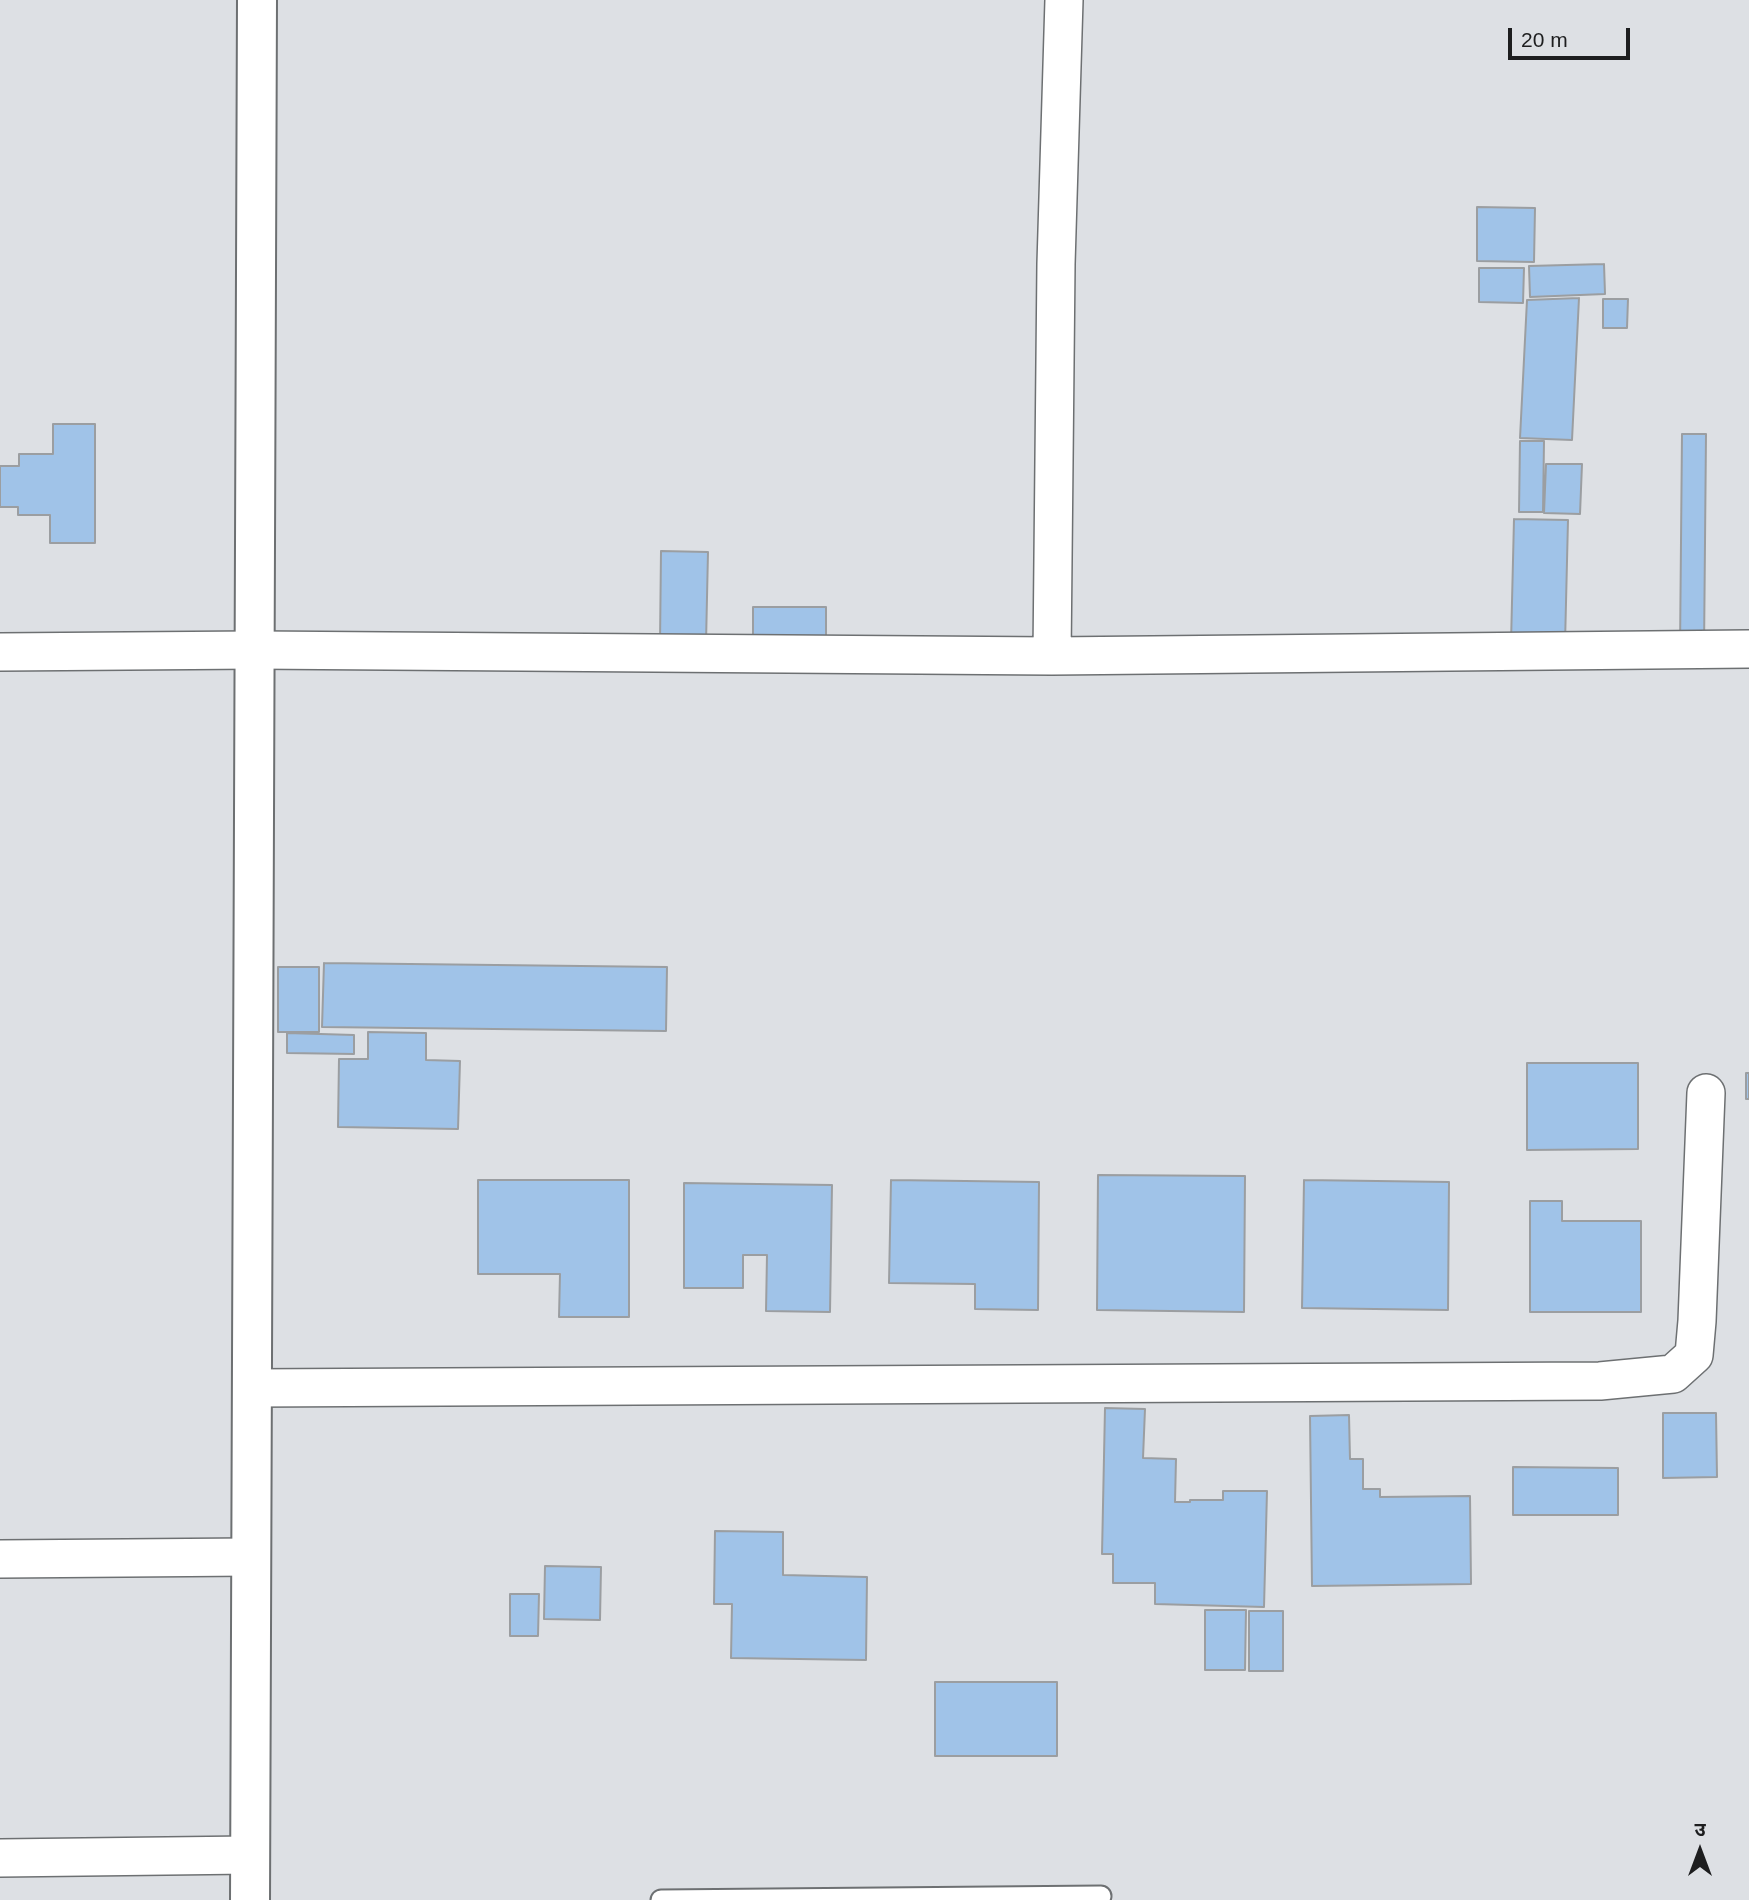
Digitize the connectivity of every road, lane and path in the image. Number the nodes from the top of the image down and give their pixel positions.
1 (257, 0) edge
2 (1064, 0) edge
3 (1749, 649) edge
4 (255, 650) junction
5 (0, 652) edge
6 (1052, 656) junction
7 (1706, 1093) dead end
8 (252, 1388) junction
9 (251, 1557) junction
10 (0, 1559) edge
11 (250, 1855) junction
12 (0, 1858) edge
13 (1101, 1896) dead end
14 (250, 1900) edge
15 (660, 1900) edge

1 - 4 street
2 - 6 street
3 - 6 street
4 - 5 street
4 - 6 street
4 - 8 street
7 - 8 street
8 - 9 street
9 - 10 street
9 - 11 street
11 - 12 street
11 - 14 street
13 - 15 lane

